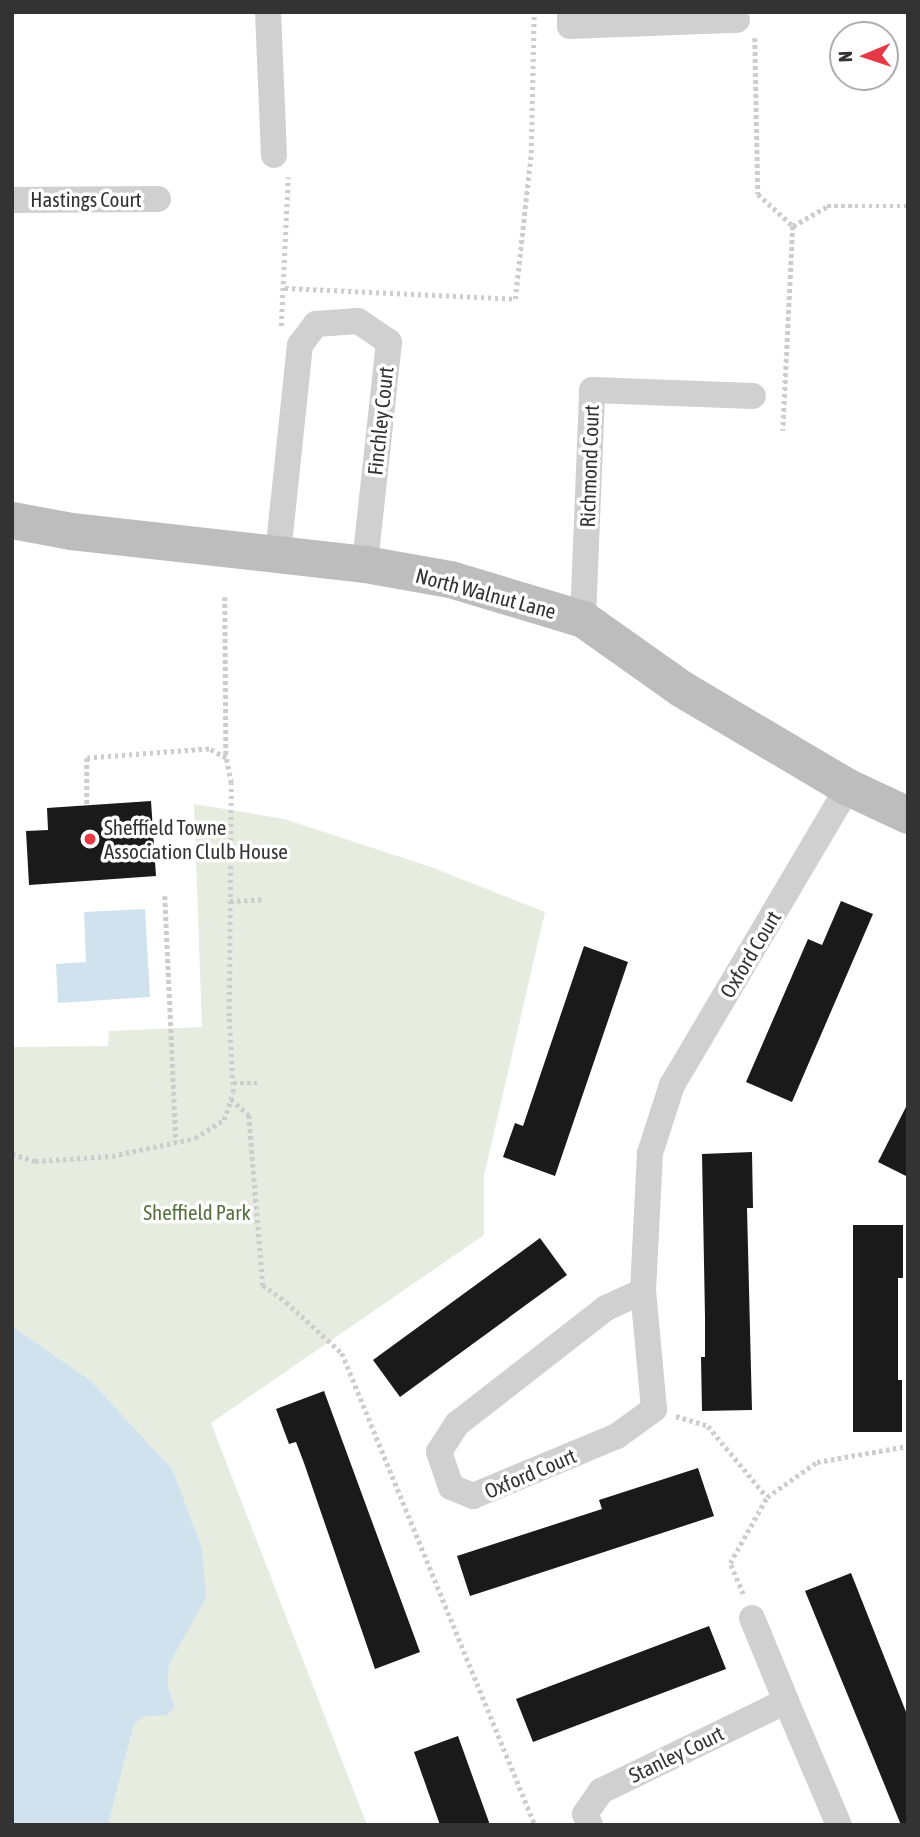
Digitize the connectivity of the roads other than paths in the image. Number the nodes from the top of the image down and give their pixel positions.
1 (268, 12) edge
2 (570, 12) edge
3 (746, 23) road end
4 (281, 160) road end
5 (158, 199) dead end
6 (13, 207) edge
7 (753, 396) dead end
8 (12, 520) edge
9 (278, 554) junction
10 (365, 564) junction
11 (583, 619) junction
12 (848, 787) junction
13 (908, 815) edge
14 (643, 1291) junction
15 (752, 1618) road end
16 (786, 1701) junction
17 (590, 1825) edge
18 (832, 1825) edge
19 (839, 1825) edge

1 - 4 street
2 - 3 street
5 - 6 street, Hastings Court
7 - 11 street, Richmond Court
8 - 9 street, North Walnut Lane
9 - 10 street, North Walnut Lane
9 - 10 street, Finchley Court
10 - 11 street, North Walnut Lane
11 - 12 street, North Walnut Lane
12 - 13 street, North Walnut Lane
12 - 14 street, Oxford Court
14 - 14 street, Oxford Court
15 - 16 street
16 - 17 street, Stanley Court
16 - 19 street
18 - 19 street

